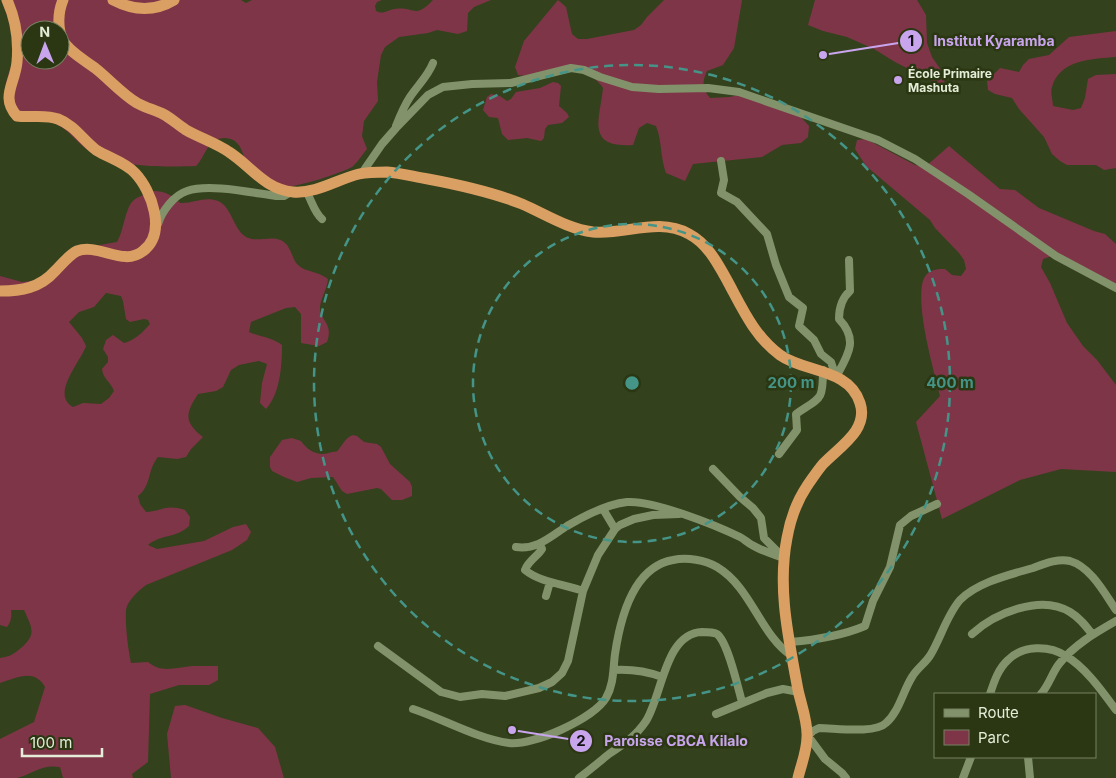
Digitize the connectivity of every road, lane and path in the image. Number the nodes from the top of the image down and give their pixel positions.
1 (7, 0) edge
2 (63, 0) edge
3 (113, 0) edge
4 (174, 0) edge
5 (433, 63) dead end
6 (396, 128) junction
7 (721, 161) dead end
8 (362, 173) junction
9 (306, 191) junction
10 (292, 192) junction
11 (322, 219) dead end
12 (154, 235) junction
13 (849, 260) dead end
14 (1116, 288) edge
15 (0, 291) edge
16 (823, 370) junction
17 (836, 377) junction
18 (779, 454) dead end
19 (713, 469) dead end
20 (740, 497) junction
21 (730, 499) dead end
22 (937, 504) dead end
23 (603, 509) junction
24 (679, 514) junction
25 (615, 529) junction
26 (540, 544) junction
27 (516, 547) dead end
28 (784, 558) junction
29 (550, 582) junction
30 (583, 591) junction
31 (546, 596) dead end
32 (1116, 610) edge
33 (1116, 621) edge
34 (972, 634) dead end
35 (1092, 634) junction
36 (790, 642) junction
37 (378, 646) dead end
38 (792, 656) junction
39 (1066, 656) junction
40 (614, 670) junction
41 (662, 677) junction
42 (799, 692) junction
43 (990, 693) edge
44 (1042, 693) edge
45 (742, 702) junction
46 (413, 708) dead end
47 (1116, 709) edge
48 (716, 714) dead end
49 (808, 736) junction
50 (971, 758) edge
51 (1028, 758) edge
52 (579, 778) edge
53 (798, 778) edge
54 (846, 778) edge
55 (963, 778) edge
56 (1030, 778) edge

1 - 12 highway
2 - 10 highway
3 - 4 highway
5 - 6 street
6 - 8 street
6 - 14 street
7 - 17 street
8 - 9 highway
8 - 16 highway
9 - 10 highway
9 - 11 street
10 - 12 street
12 - 15 highway
13 - 17 street
16 - 17 highway
16 - 18 street
17 - 28 highway
19 - 20 street
20 - 21 street
20 - 28 street
22 - 36 street
23 - 24 street
23 - 25 street
23 - 26 street
24 - 25 street
24 - 28 street
25 - 30 street
26 - 27 street
26 - 29 street
28 - 36 highway
29 - 30 street
29 - 31 street
30 - 37 street
32 - 49 street
33 - 35 street
34 - 35 street
35 - 39 street
36 - 38 highway
38 - 40 street
38 - 42 highway
39 - 43 street
39 - 44 street
39 - 47 street
40 - 41 street
40 - 46 street
41 - 45 street
41 - 52 street
42 - 45 street
42 - 49 highway
45 - 48 street
49 - 53 highway
49 - 54 street
50 - 55 street
51 - 56 street

